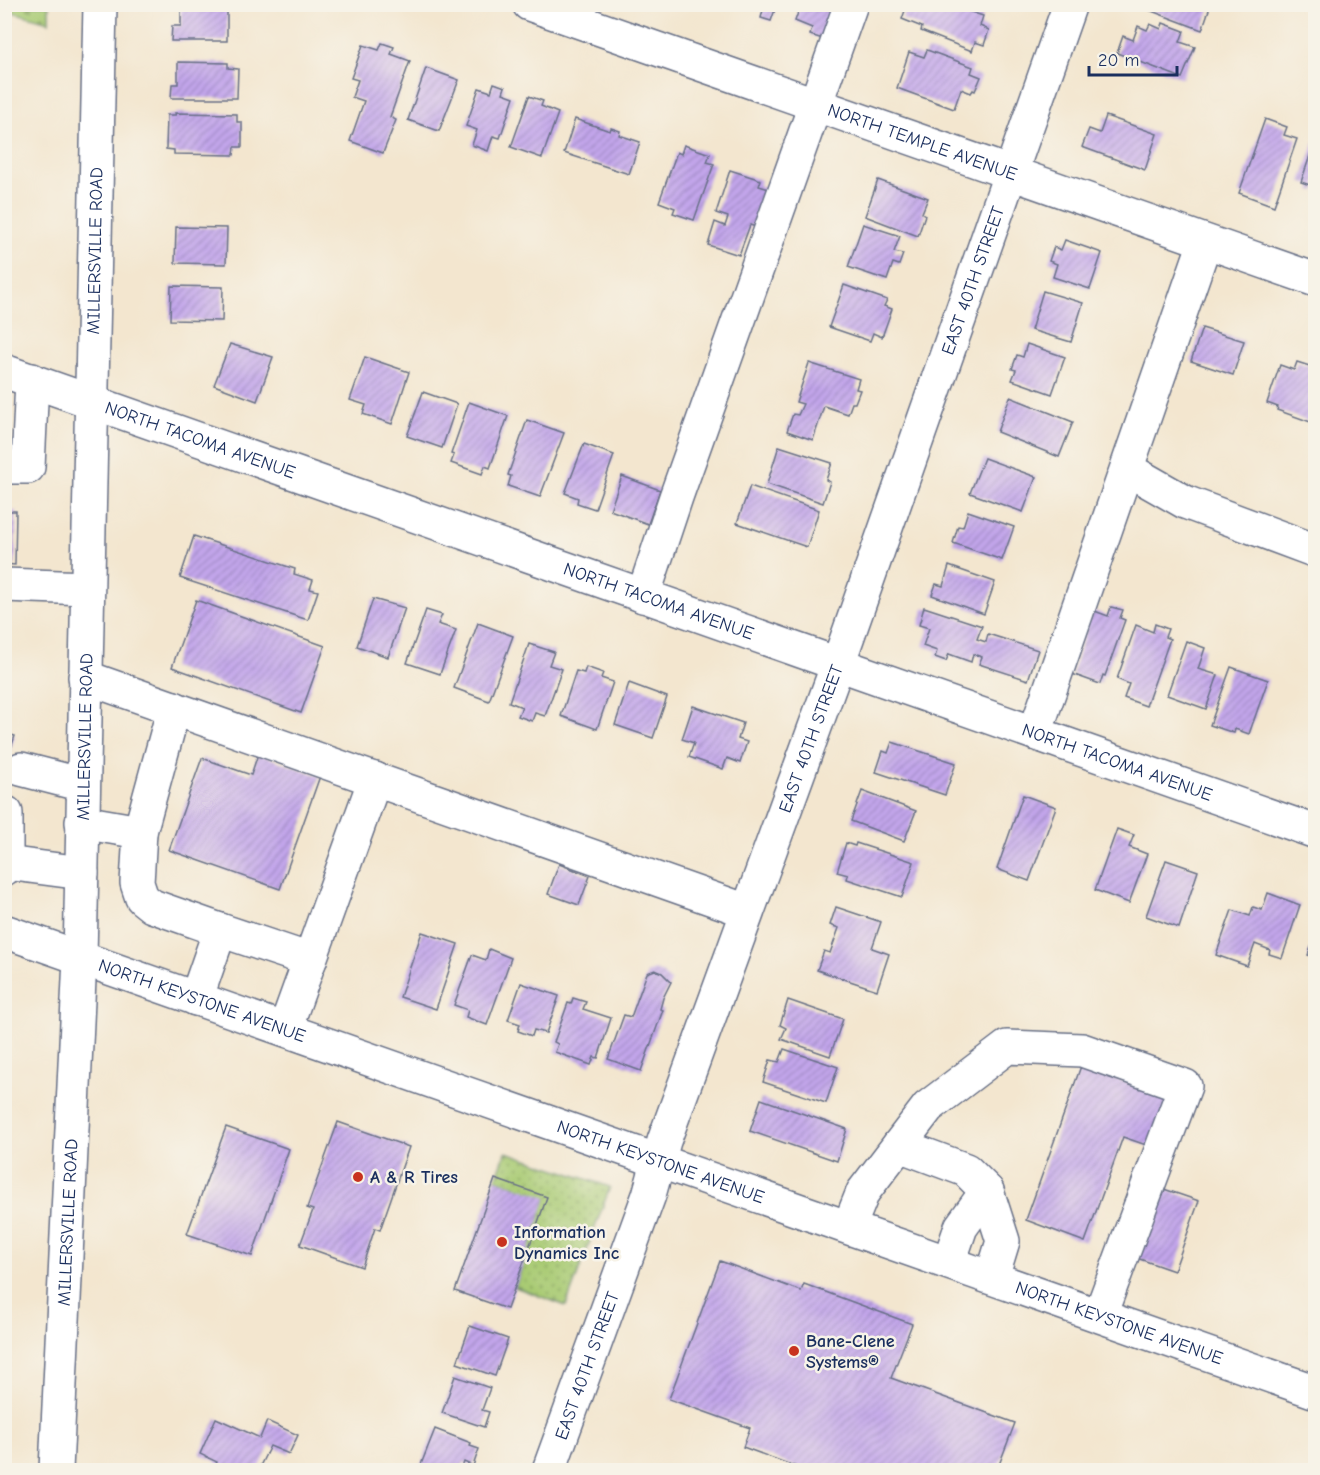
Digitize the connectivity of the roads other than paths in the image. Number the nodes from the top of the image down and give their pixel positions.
1 (100, 4) edge
2 (529, 4) edge
3 (851, 4) edge
4 (1070, 4) edge
5 (816, 105) junction
6 (1010, 173) junction
7 (1205, 242) junction
8 (1316, 280) edge
9 (18, 376) edge
10 (90, 401) junction
11 (4, 467) edge
12 (1127, 469) junction
13 (1316, 551) edge
14 (4, 585) edge
15 (87, 588) junction
16 (643, 596) junction
17 (838, 664) junction
18 (85, 677) junction
19 (174, 708) junction
20 (1035, 733) junction
21 (21, 769) dead end
22 (375, 779) junction
23 (83, 785) junction
24 (4, 813) edge
25 (82, 822) junction
26 (140, 832) junction
27 (1316, 832) edge
28 (5, 866) edge
29 (82, 873) junction
30 (747, 911) junction
31 (220, 930) junction
32 (4, 931) edge
33 (80, 958) junction
34 (309, 960) junction
35 (196, 999) junction
36 (285, 1029) junction
37 (899, 1145) junction
38 (659, 1160) junction
39 (987, 1191) junction
40 (849, 1227) junction
41 (949, 1262) junction
42 (992, 1277) junction
43 (1100, 1315) junction
44 (1316, 1392) edge
45 (56, 1470) edge
46 (549, 1470) edge

1 - 10 street, MILLERSVILLE ROAD
2 - 5 street, NORTH TEMPLE AVENUE
3 - 5 street
4 - 6 street, EAST 40TH STREET
5 - 6 street, NORTH TEMPLE AVENUE
5 - 16 street
6 - 7 street, NORTH TEMPLE AVENUE
6 - 17 street, EAST 40TH STREET
7 - 8 street, NORTH TEMPLE AVENUE
7 - 12 street
9 - 10 street, NORTH TACOMA AVENUE
9 - 11 street
10 - 15 street, MILLERSVILLE ROAD
10 - 16 street, NORTH TACOMA AVENUE
12 - 13 street
12 - 20 street
14 - 15 street
15 - 18 street, MILLERSVILLE ROAD
16 - 17 street, NORTH TACOMA AVENUE
17 - 20 street, NORTH TACOMA AVENUE
17 - 30 street, EAST 40TH STREET
18 - 19 street
18 - 23 street, MILLERSVILLE ROAD
19 - 22 street
19 - 26 street
20 - 27 street, NORTH TACOMA AVENUE
21 - 23 street
22 - 30 street
22 - 34 street
23 - 25 street, MILLERSVILLE ROAD
24 - 28 street
25 - 26 street
25 - 29 street, MILLERSVILLE ROAD
26 - 31 street
28 - 29 street
29 - 33 street, MILLERSVILLE ROAD
30 - 38 street, EAST 40TH STREET
31 - 34 street
31 - 35 street
32 - 33 street, NORTH KEYSTONE AVENUE
33 - 35 street, NORTH KEYSTONE AVENUE
33 - 45 street, MILLERSVILLE ROAD
34 - 36 street
35 - 36 street, NORTH KEYSTONE AVENUE
36 - 38 street, NORTH KEYSTONE AVENUE
37 - 39 street
37 - 40 street
37 - 43 street
38 - 40 street, NORTH KEYSTONE AVENUE
38 - 46 street, EAST 40TH STREET
39 - 41 street
39 - 42 street
40 - 41 street, NORTH KEYSTONE AVENUE
41 - 42 street, NORTH KEYSTONE AVENUE
42 - 43 street, NORTH KEYSTONE AVENUE
43 - 44 street, NORTH KEYSTONE AVENUE

